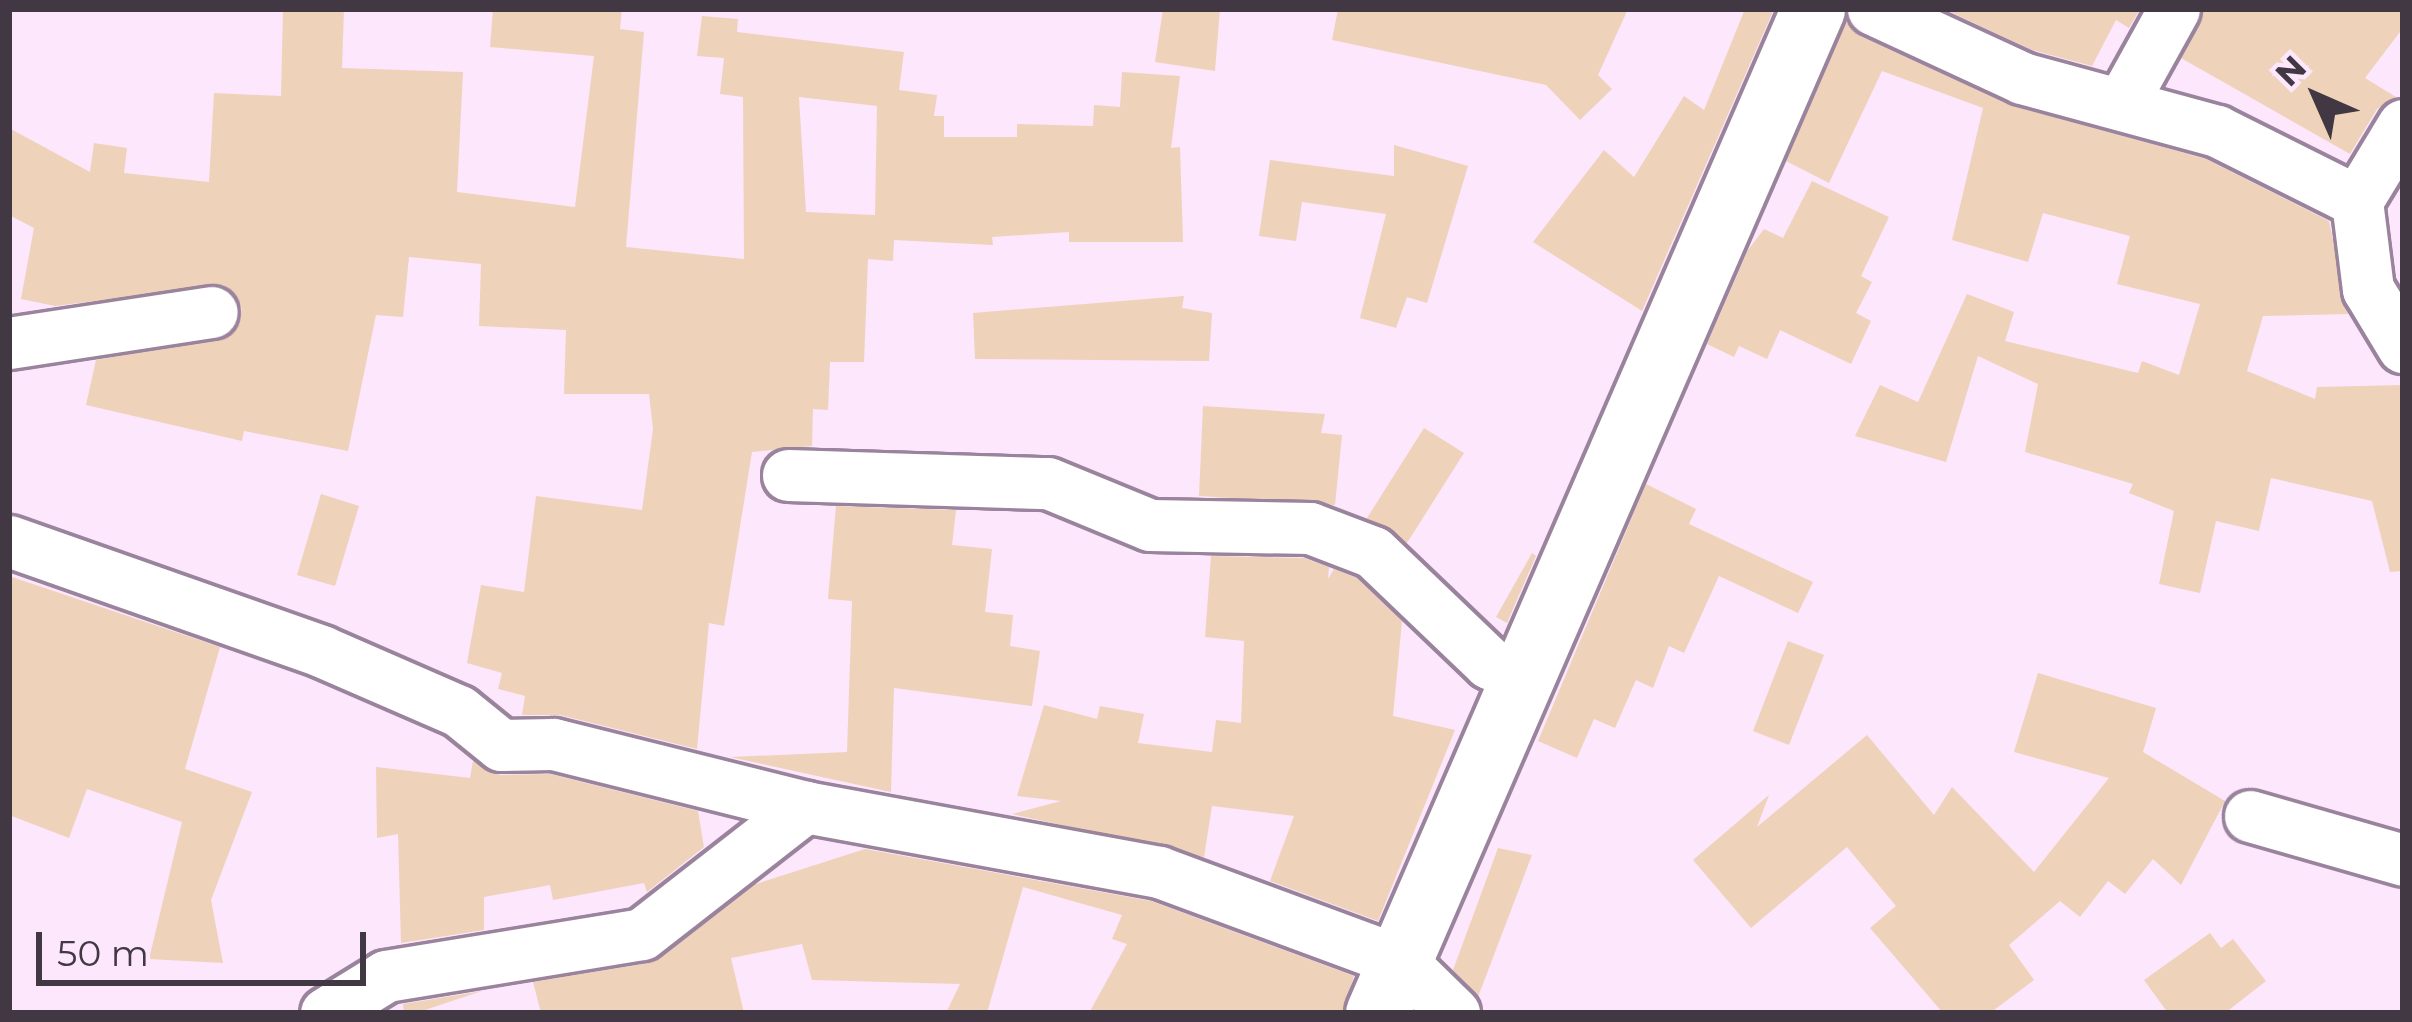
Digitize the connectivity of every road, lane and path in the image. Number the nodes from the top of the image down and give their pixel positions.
1 (1813, 9) edge
2 (1873, 9) edge
3 (2174, 9) edge
4 (2123, 101) junction
5 (2403, 125) edge
6 (2357, 201) junction
7 (212, 312) dead end
8 (9, 343) edge
9 (2403, 347) edge
10 (788, 476) dead end
11 (9, 541) edge
12 (1524, 679) junction
13 (805, 807) junction
14 (2250, 816) dead end
15 (2403, 860) edge
16 (1390, 988) edge
17 (326, 1013) edge
18 (1454, 1013) edge

1 - 12 street
2 - 4 street
3 - 4 street
4 - 6 street
5 - 6 street
6 - 9 street
7 - 8 street
10 - 12 street
11 - 13 street
12 - 16 street
13 - 16 street
13 - 17 street
14 - 15 street
16 - 18 street

